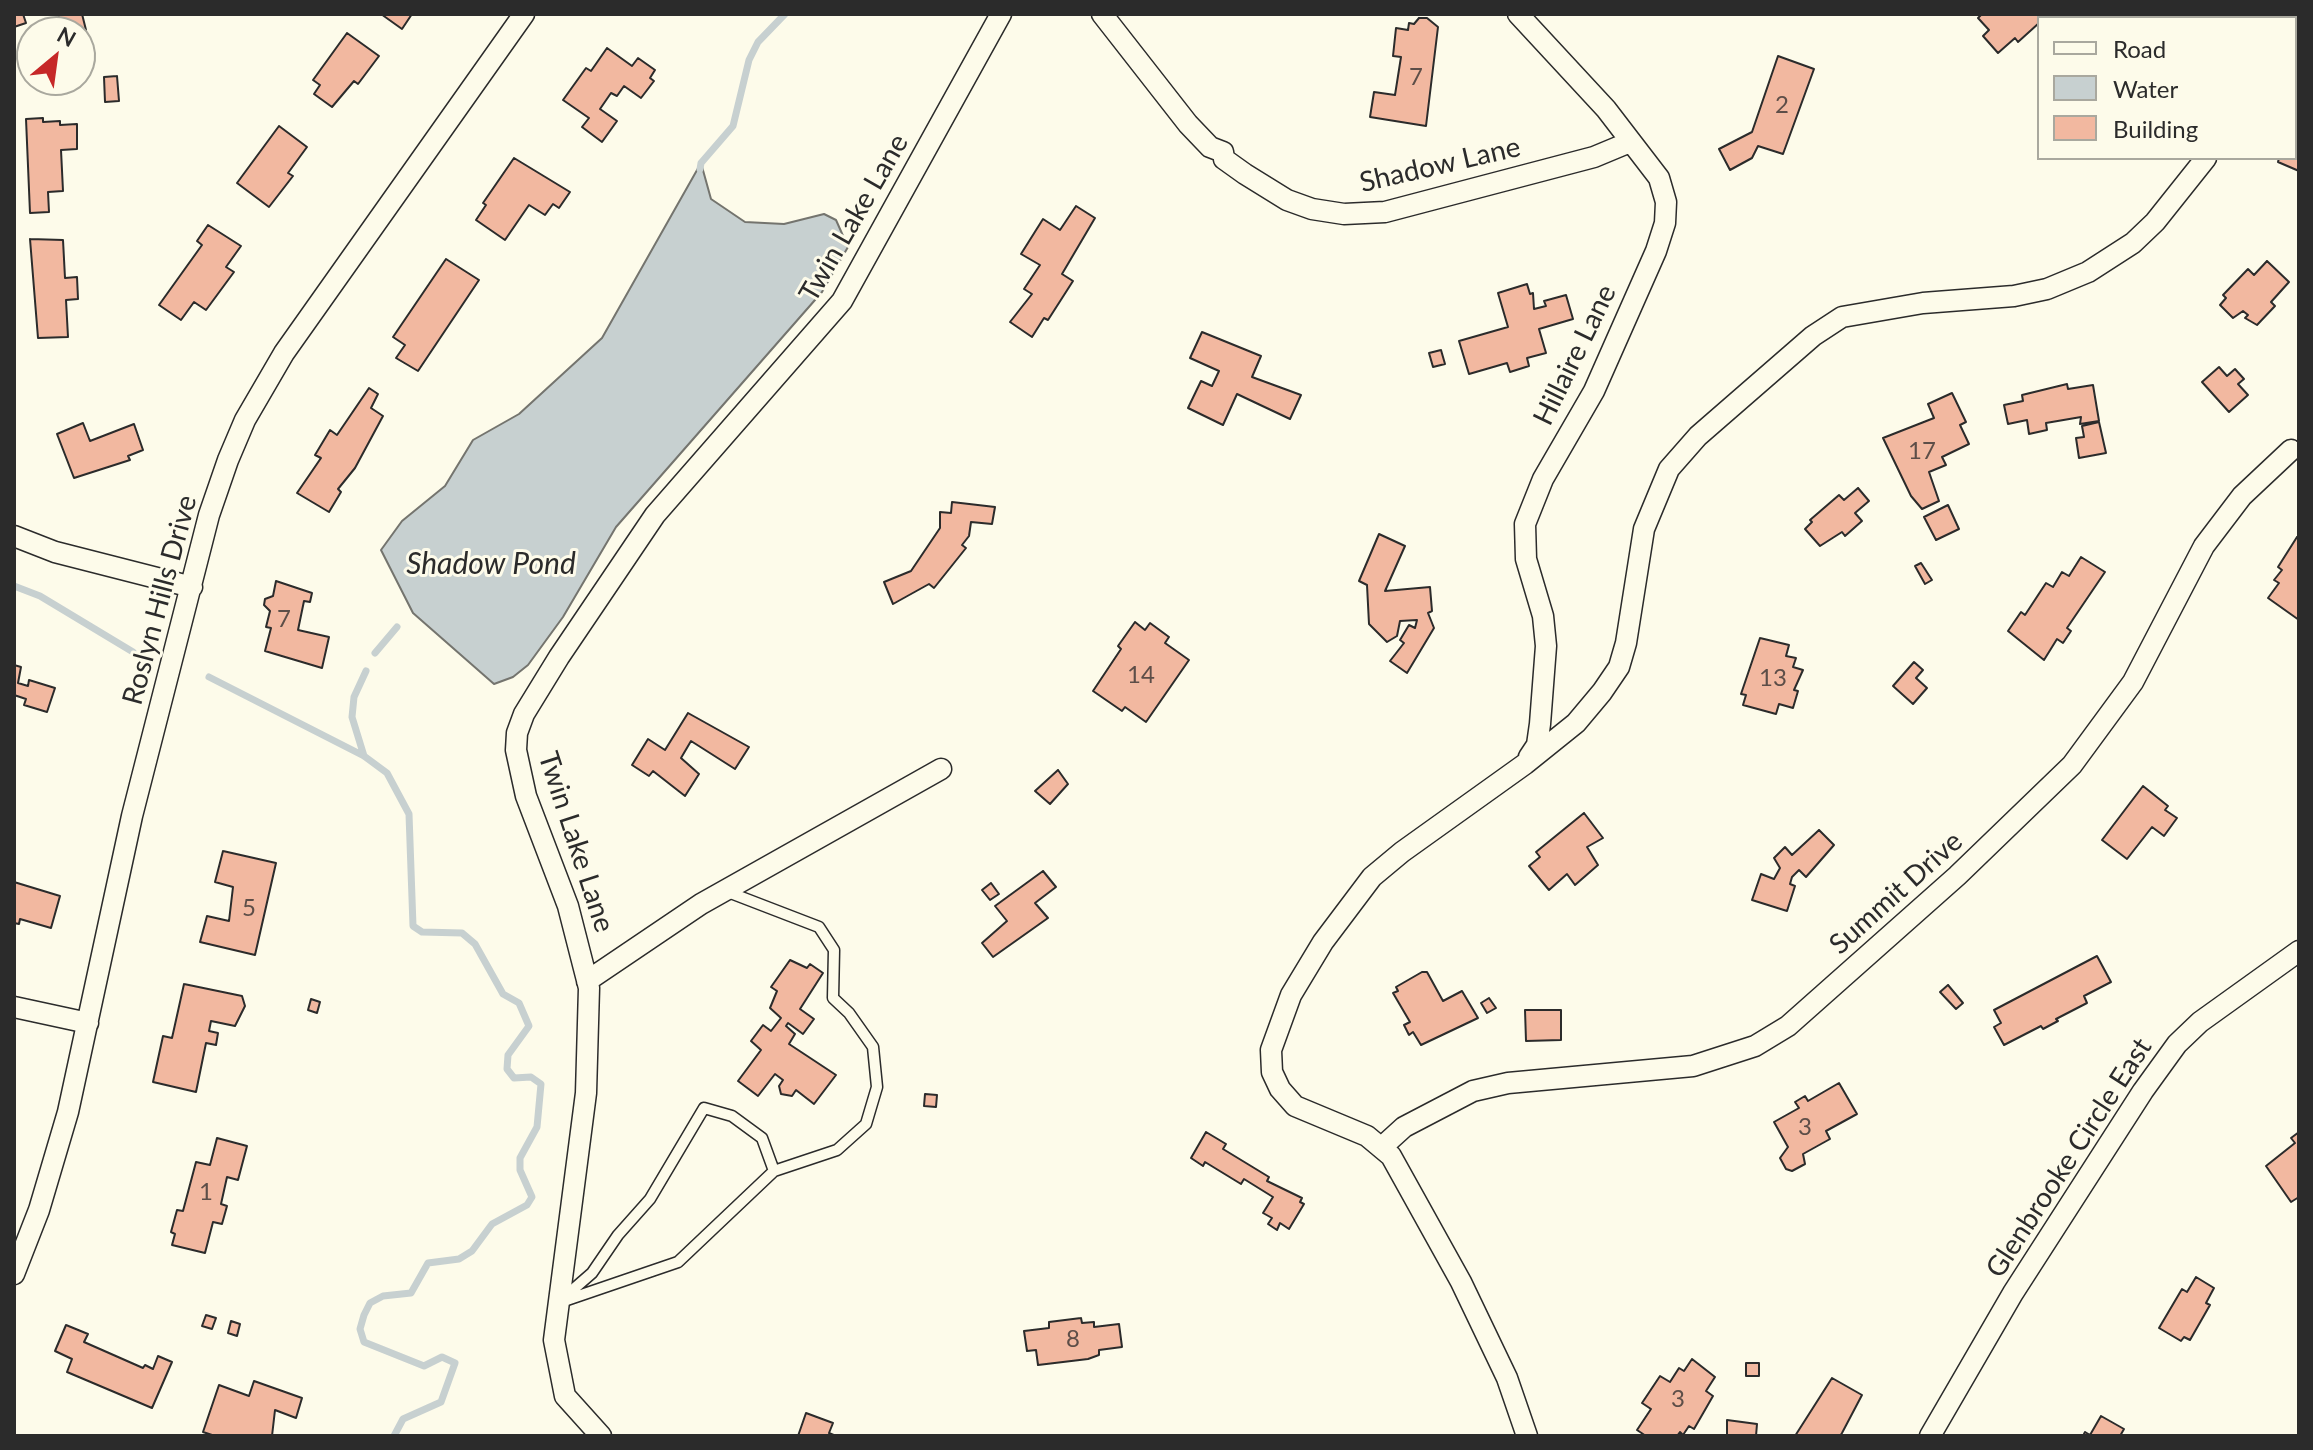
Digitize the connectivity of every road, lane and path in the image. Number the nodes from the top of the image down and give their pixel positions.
1 (524, 14) edge
2 (1001, 14) edge
3 (1102, 14) edge
4 (1518, 14) edge
5 (1630, 142) junction
6 (2204, 160) edge
7 (2291, 450) dead end
8 (14, 536) edge
9 (192, 587) junction
10 (1525, 764) junction
11 (941, 769) dead end
12 (724, 891) junction
13 (2299, 951) edge
14 (587, 981) junction
15 (14, 1007) edge
16 (88, 1023) junction
17 (1382, 1147) junction
18 (774, 1171) junction
19 (14, 1274) edge
20 (556, 1304) junction
21 (601, 1436) edge
22 (1527, 1436) edge
23 (1930, 1436) edge

1 - 9 street, Roslyn Hills Drive
2 - 14 street, Twin Lake Lane
3 - 5 street, Shadow Lane
4 - 5 street, Hillaire Lane
5 - 10 street, Hillaire Lane
6 - 10 street
7 - 17 street, Summit Drive
8 - 9 street
9 - 16 street, Roslyn Hills Drive
10 - 17 street
11 - 12 street
12 - 14 street
12 - 18 lane
13 - 23 street, Glenbrooke Circle East
14 - 20 street, Twin Lake Lane
15 - 16 street
16 - 19 street, Roslyn Hills Drive
17 - 22 street
18 - 20 lane
18 - 20 lane
20 - 21 street, Twin Lake Lane

